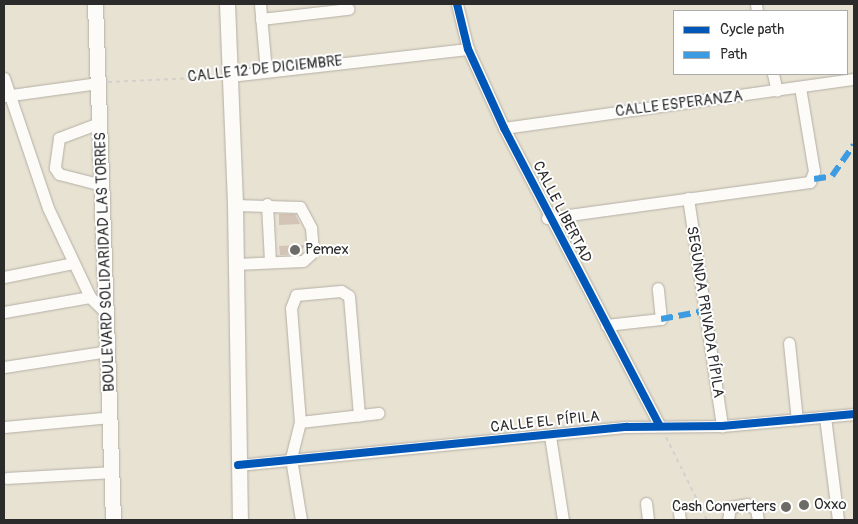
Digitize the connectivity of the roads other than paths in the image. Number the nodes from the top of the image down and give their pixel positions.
1 (96, 4) edge
2 (227, 4) edge
3 (260, 4) edge
4 (457, 4) edge
5 (348, 9) dead end
6 (261, 19) junction
7 (468, 49) junction
8 (266, 71) junction
9 (772, 75) edge
10 (231, 76) junction
11 (4, 78) edge
12 (854, 78) edge
13 (98, 82) junction
14 (800, 86) junction
15 (777, 91) junction
16 (6, 96) edge
17 (100, 123) junction
18 (504, 128) junction
19 (102, 185) junction
20 (688, 198) junction
21 (268, 204) junction
22 (235, 205) junction
23 (548, 218) junction
24 (270, 261) junction
25 (73, 263) junction
26 (236, 264) junction
27 (4, 277) edge
28 (658, 288) dead end
29 (90, 297) junction
30 (4, 312) edge
31 (105, 312) junction
32 (606, 325) junction
33 (789, 343) dead end
34 (108, 350) junction
35 (4, 367) edge
36 (378, 413) dead end
37 (854, 414) edge
38 (359, 416) junction
39 (111, 417) junction
40 (825, 417) junction
41 (797, 420) junction
42 (300, 422) junction
43 (660, 426) junction
44 (722, 426) junction
45 (4, 427) edge
46 (550, 436) junction
47 (291, 458) junction
48 (238, 465) junction
49 (113, 472) junction
50 (6, 478) dead end
51 (646, 503) dead end
52 (240, 517) edge
53 (114, 520) edge
54 (301, 520) edge
55 (564, 520) edge
56 (648, 520) edge
57 (728, 520) edge
58 (758, 520) edge
59 (838, 520) edge

1 - 13 main road, BOULEVARD SOLIDARIDAD LAS TORRES
2 - 10 main road
3 - 6 street
4 - 7 street, CALLE LIBERTAD
5 - 6 street
6 - 8 street
7 - 8 street, CALLE 12 DE DICIEMBRE
7 - 18 street, CALLE LIBERTAD
8 - 10 street, CALLE 12 DE DICIEMBRE
9 - 15 street
10 - 22 main road
11 - 16 street
12 - 14 street, CALLE ESPERANZA
13 - 16 street
13 - 17 main road, BOULEVARD SOLIDARIDAD LAS TORRES
14 - 15 street, CALLE ESPERANZA
14 - 20 street
15 - 18 street, CALLE ESPERANZA
16 - 25 street
17 - 19 main road, BOULEVARD SOLIDARIDAD LAS TORRES
17 - 19 street
18 - 23 street, CALLE LIBERTAD
19 - 31 main road, BOULEVARD SOLIDARIDAD LAS TORRES
20 - 23 street
20 - 44 street, SEGUNDA PRIVADA PÍPILA
21 - 22 street
21 - 24 street
21 - 24 street
22 - 26 main road
23 - 32 street, CALLE LIBERTAD
24 - 26 street
25 - 27 street
25 - 29 street
26 - 48 main road
28 - 32 street
29 - 30 street
29 - 31 street
31 - 34 main road, BOULEVARD SOLIDARIDAD LAS TORRES
32 - 43 street, CALLE LIBERTAD
33 - 41 street
34 - 35 street
34 - 39 main road, BOULEVARD SOLIDARIDAD LAS TORRES
36 - 38 street
37 - 40 street, CALLE EL PÍPILA
38 - 42 street
38 - 42 street
39 - 45 street
39 - 49 main road, BOULEVARD SOLIDARIDAD LAS TORRES
40 - 41 street, CALLE EL PÍPILA
40 - 59 street
41 - 44 street, CALLE EL PÍPILA
42 - 47 street
43 - 44 street, CALLE EL PÍPILA
43 - 46 street, CALLE EL PÍPILA
46 - 47 street, CALLE EL PÍPILA
46 - 55 street
47 - 48 street, CALLE EL PÍPILA
47 - 54 street
48 - 52 main road
49 - 50 street
49 - 53 main road, BOULEVARD SOLIDARIDAD LAS TORRES
51 - 56 street
57 - 58 street

